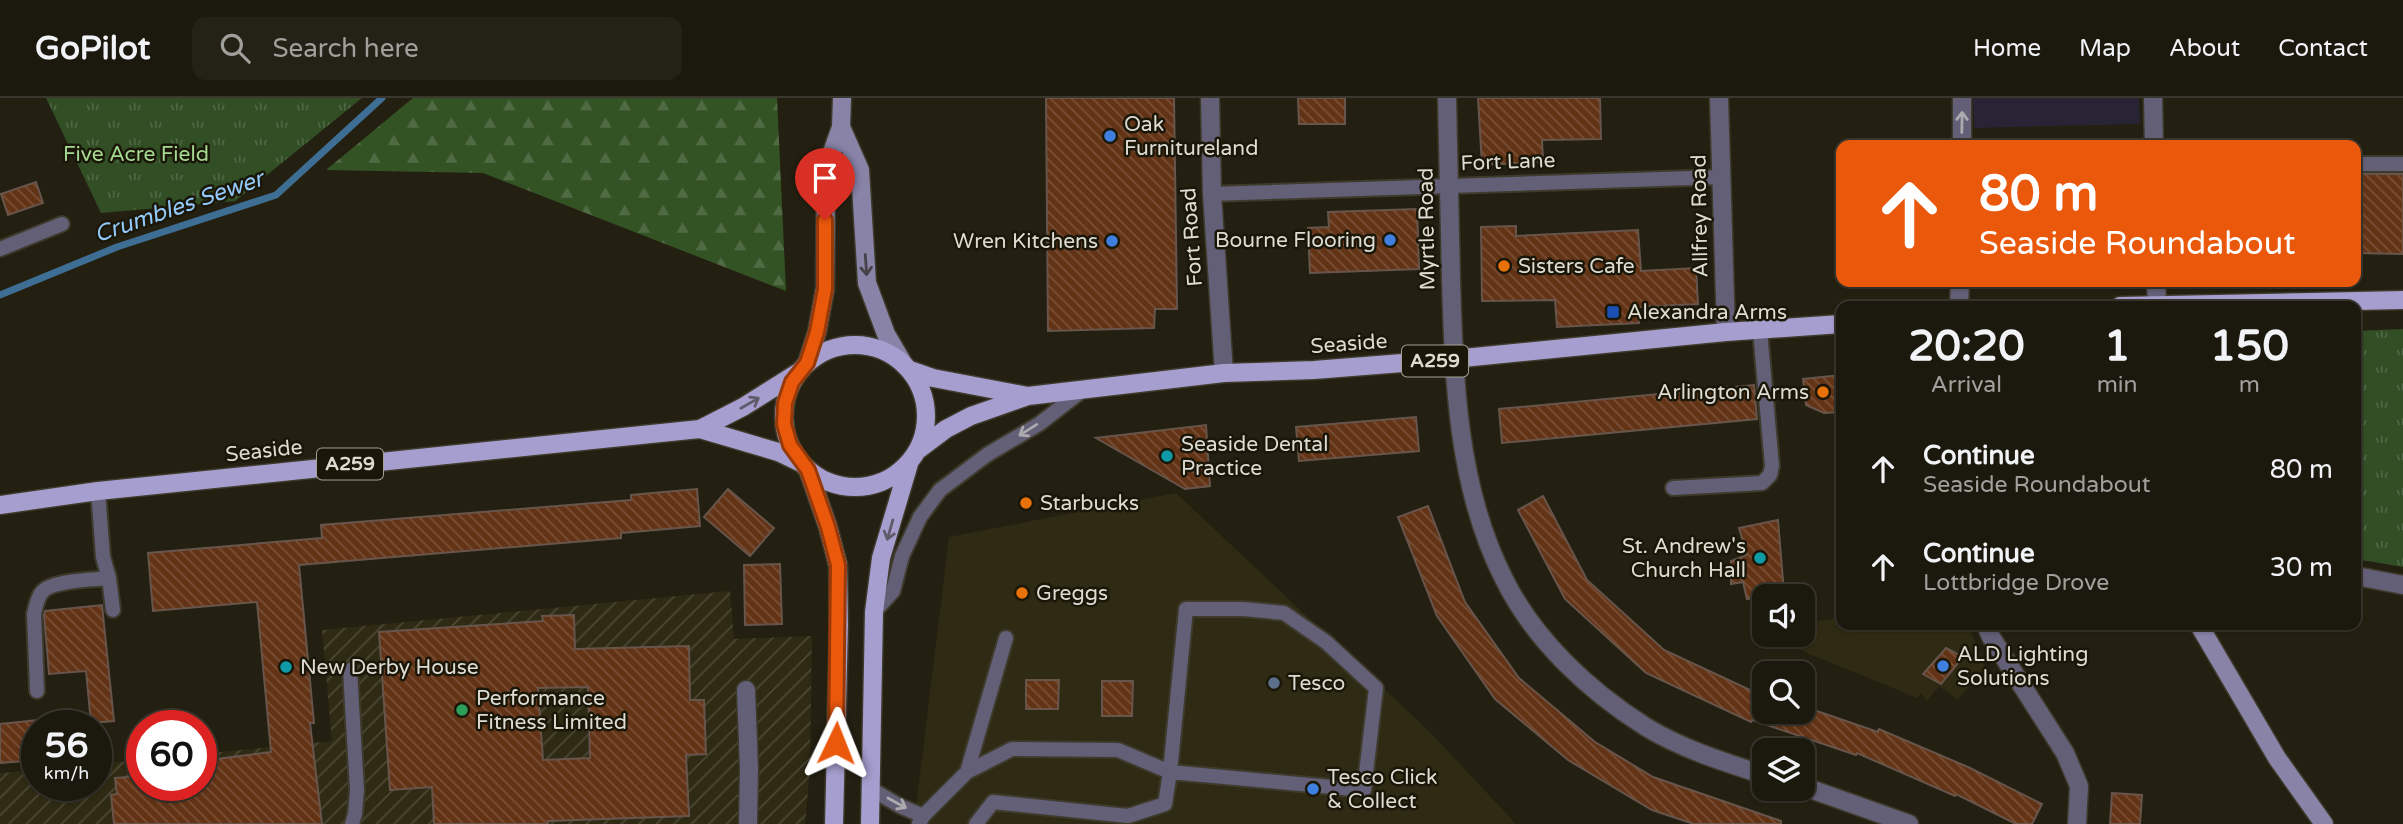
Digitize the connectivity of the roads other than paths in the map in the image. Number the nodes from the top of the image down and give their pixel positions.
1 (842, 98) edge
2 (1210, 98) edge
3 (1447, 98) edge
4 (1719, 98) edge
5 (1962, 98) edge
6 (2153, 98) edge
7 (841, 127) junction
8 (1962, 140) edge
9 (2154, 140) edge
10 (2361, 164) edge
11 (2403, 164) edge
12 (1722, 177) junction
13 (1449, 185) junction
14 (1212, 194) junction
15 (62, 224) dead end
16 (0, 250) edge
17 (2403, 300) edge
18 (2354, 301) edge
19 (1836, 324) edge
20 (1760, 330) junction
21 (1726, 332) junction
22 (1453, 359) junction
23 (907, 366) junction
24 (802, 368) junction
25 (1224, 373) junction
26 (1083, 390) junction
27 (1028, 396) junction
28 (700, 429) junction
29 (913, 457) junction
30 (805, 466) junction
31 (1673, 488) dead end
32 (98, 491) junction
33 (0, 505) edge
34 (2361, 577) edge
35 (109, 578) junction
36 (2403, 585) edge
37 (113, 610) dead end
38 (874, 612) junction
39 (1988, 630) edge
40 (2202, 630) edge
41 (1006, 638) dead end
42 (350, 670) dead end
43 (746, 690) dead end
44 (37, 691) dead end
45 (1752, 771) edge
46 (967, 772) junction
47 (1170, 772) junction
48 (871, 789) junction
49 (1815, 791) edge
50 (921, 820) edge
51 (352, 824) edge
52 (748, 824) edge
53 (834, 824) edge
54 (870, 824) edge
55 (976, 824) edge
56 (1909, 824) edge
57 (2077, 824) edge
58 (2324, 824) edge

1 - 7 street
2 - 14 street, Fort Road
3 - 13 street, Myrtle Road
4 - 12 street, Allfrey Road
8 -> 5 street
6 - 9 street
7 -> 23 street
7 - 24 street
10 - 11 lane
12 - 13 lane, Fort Lane
12 - 21 street, Allfrey Road
13 - 14 lane, Fort Lane
13 - 22 street, Myrtle Road
14 - 25 street, Fort Road
15 - 16 lane
17 - 18 main road
19 - 20 main road, Seaside / A259
20 - 21 main road, Seaside / A259
20 - 31 lane
21 - 22 main road, Seaside / A259
22 - 25 main road, Seaside / A259
22 - 45 street, Myrtle Road
23 - 24 main road
23 - 27 main road, Seaside / A259
23 - 29 main road
28 -> 24 main road, Seaside / A259
24 - 30 main road
25 - 26 main road, Seaside / A259
26 - 27 main road, Seaside / A259
26 -> 38 lane
27 - 29 main road, Seaside / A259
28 - 30 main road, Seaside / A259
28 - 32 main road, Seaside / A259
29 - 30 main road
29 -> 38 main road
30 - 53 main road
32 - 33 main road, Seaside / A259
32 - 35 lane
34 - 36 street
35 - 37 lane
35 - 44 lane
38 - 48 main road
39 - 57 street
40 - 58 street
41 - 46 lane
42 - 51 lane
43 - 52 street
46 - 47 lane
46 - 50 lane
47 - 47 lane
47 - 55 lane
48 -> 50 lane
48 - 54 main road
49 - 56 street

